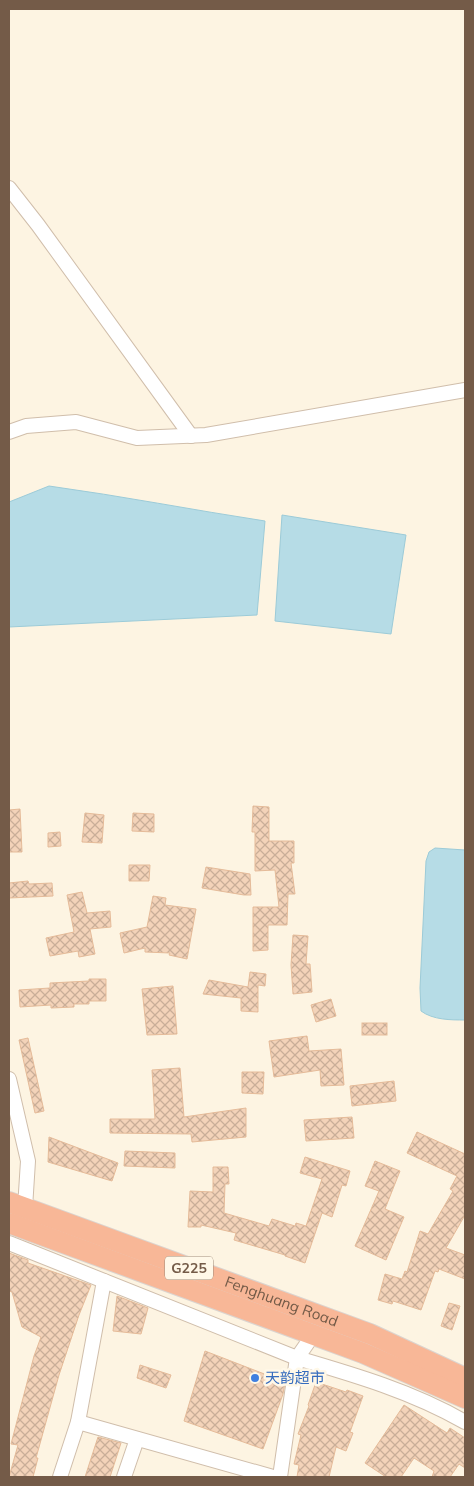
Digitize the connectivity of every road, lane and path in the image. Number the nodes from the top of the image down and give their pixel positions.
1 (9, 188) edge
2 (465, 390) edge
3 (9, 432) edge
4 (191, 436) junction
5 (9, 1079) edge
6 (17, 1205) edge
7 (9, 1223) edge
8 (9, 1243) edge
9 (104, 1281) junction
10 (314, 1335) junction
11 (297, 1358) junction
12 (465, 1378) edge
13 (465, 1398) edge
14 (78, 1422) junction
15 (465, 1422) edge
16 (137, 1439) junction
17 (60, 1477) edge
18 (124, 1477) edge
19 (273, 1477) edge
20 (280, 1477) edge

1 - 4 street
2 - 4 street
3 - 4 street
5 - 6 street
6 - 12 highway, Fenghuang Road / G225
7 - 10 highway, Fenghuang Road / G225
8 - 9 street
9 - 11 street
9 - 14 street
10 - 11 street
10 - 13 highway, Fenghuang Road / G225
11 - 15 street
11 - 20 street
14 - 16 street
14 - 17 street
16 - 18 street
16 - 19 street

